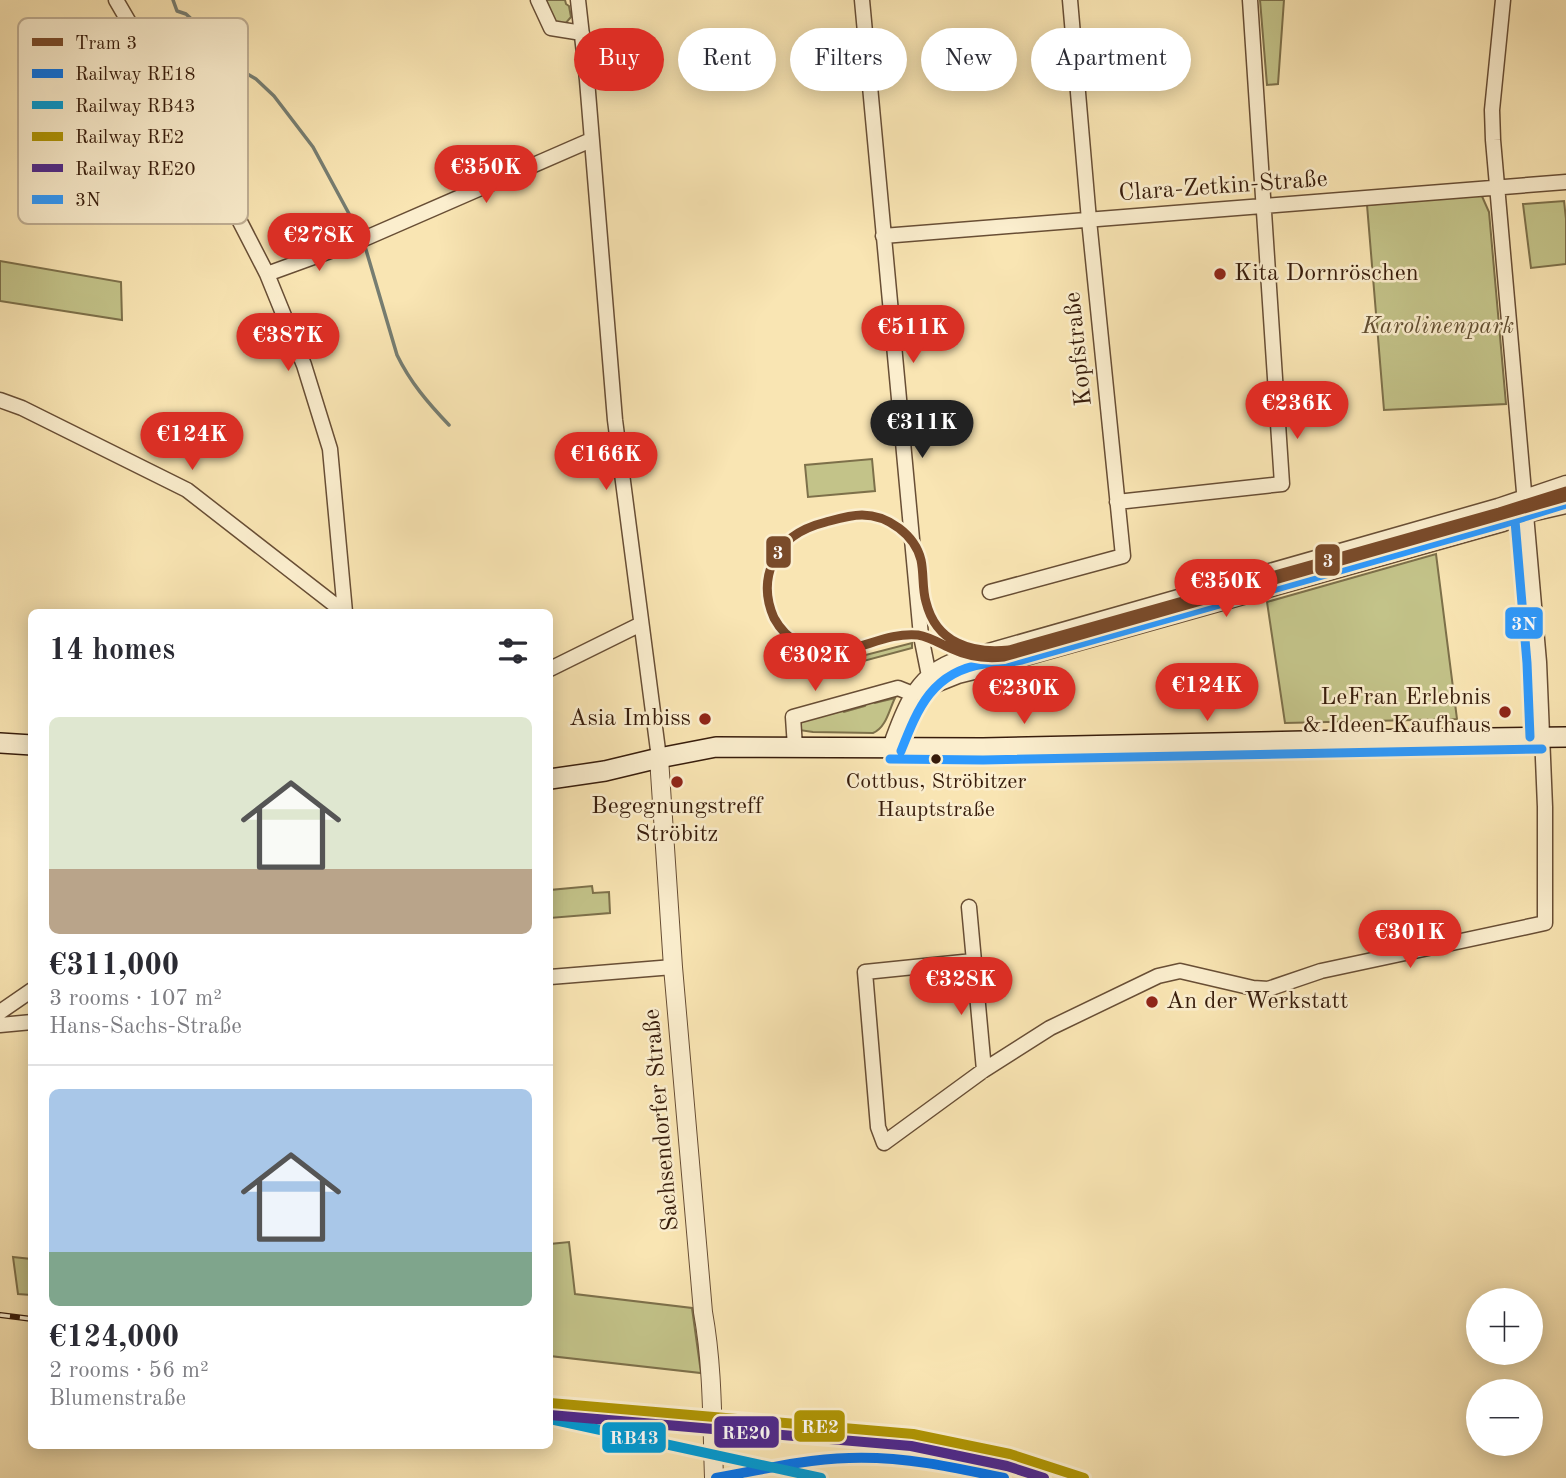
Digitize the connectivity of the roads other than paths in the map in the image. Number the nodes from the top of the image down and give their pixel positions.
1 (117, 0) edge
2 (538, 0) edge
3 (578, 0) edge
4 (862, 0) edge
5 (1070, 0) edge
6 (1250, 0) edge
7 (1503, 0) edge
8 (128, 18) edge
9 (581, 28) edge
10 (574, 32) edge
11 (587, 91) edge
12 (592, 140) junction
13 (1566, 182) edge
14 (1498, 188) junction
15 (1263, 207) junction
16 (1089, 220) junction
17 (242, 224) edge
18 (883, 236) junction
19 (267, 274) junction
20 (0, 400) edge
21 (1566, 483) edge
22 (1117, 502) junction
23 (1526, 505) junction
24 (1566, 506) edge
25 (990, 592) dead end
26 (340, 609) edge
27 (344, 609) edge
28 (641, 624) junction
29 (553, 667) edge
30 (930, 680) junction
31 (913, 694) junction
32 (1542, 737) junction
33 (1566, 737) edge
34 (0, 743) edge
35 (28, 745) edge
36 (795, 747) junction
37 (890, 747) junction
38 (659, 758) junction
39 (553, 779) edge
40 (969, 907) dead end
41 (973, 961) junction
42 (674, 967) junction
43 (553, 977) edge
44 (28, 992) edge
45 (0, 1012) edge
46 (28, 1022) edge
47 (0, 1026) edge
48 (984, 1069) junction
49 (713, 1478) edge

1 - 8 street
2 - 10 street
3 - 9 street
4 - 18 street
5 - 16 street, Kopfstraße
6 - 15 street
7 - 14 street
11 - 12 street
12 - 19 street
12 - 28 street
13 - 14 street, Clara-Zetkin-Straße
14 - 15 street, Clara-Zetkin-Straße
14 - 23 street
15 - 16 street, Clara-Zetkin-Straße
15 - 22 street
16 - 18 street, Clara-Zetkin-Straße
16 - 22 street, Kopfstraße
17 - 19 street
18 - 30 street
19 - 27 street
20 - 26 street
21 - 23 street
22 - 25 street, Kopfstraße
23 - 24 street
23 - 30 street
23 - 32 street
28 - 29 street
28 - 38 street
30 - 31 street
31 - 36 street
31 - 37 street
32 - 33 main road
32 - 37 main road
32 - 48 street
34 - 35 main road
36 - 37 main road
36 - 38 main road
38 - 39 main road
38 - 42 street, Sachsendorfer Straße
40 - 41 street
41 - 48 street
41 - 48 street
42 - 43 street
42 - 49 street, Sachsendorfer Straße
44 - 45 street
46 - 47 street

